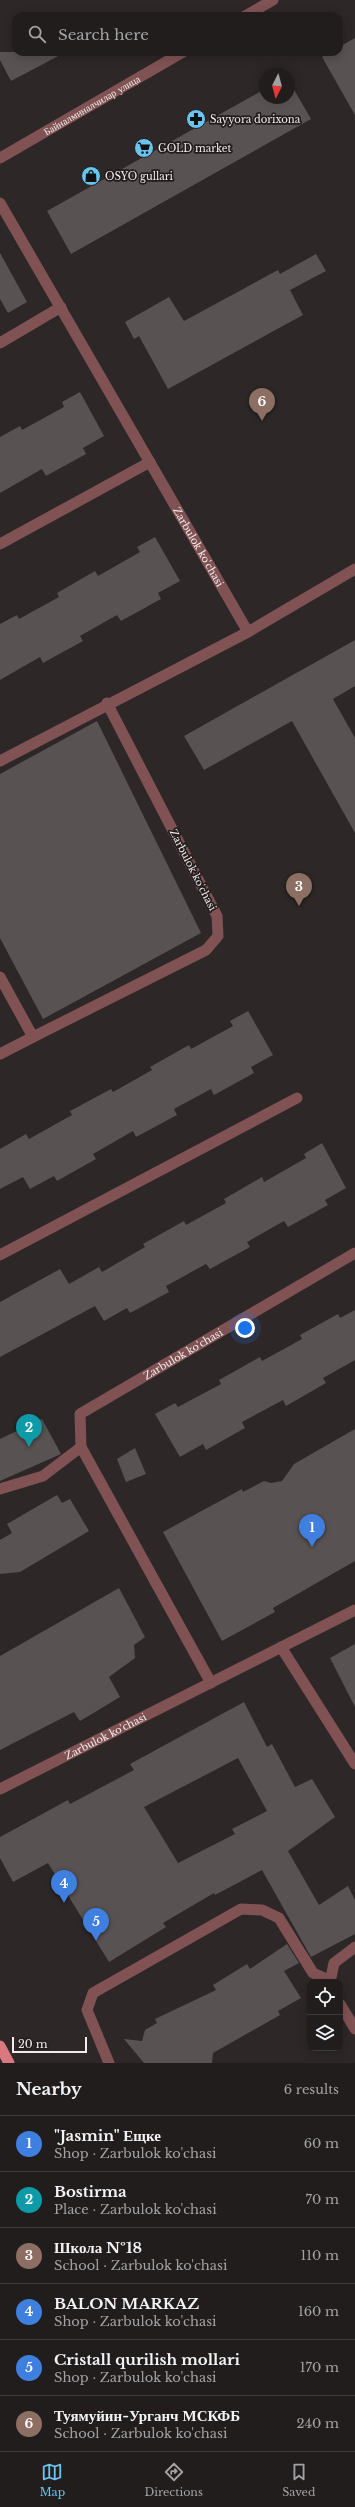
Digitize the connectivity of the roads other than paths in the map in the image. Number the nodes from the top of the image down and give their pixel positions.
1 (273, 0) edge
2 (252, 12) edge
3 (176, 56) edge
4 (0, 158) edge
5 (0, 203) edge
6 (60, 307) junction
7 (0, 343) edge
8 (150, 462) junction
9 (0, 544) edge
10 (355, 569) edge
11 (248, 632) junction
12 (107, 703) junction
13 (0, 761) edge
14 (0, 977) edge
15 (33, 1037) junction
16 (0, 1054) edge
17 (297, 1098) dead end
18 (355, 1253) edge
19 (0, 1255) edge
20 (81, 1446) junction
21 (0, 1489) edge
22 (355, 1610) edge
23 (281, 1647) junction
24 (211, 1682) junction
25 (355, 1764) edge
26 (0, 1789) edge
27 (355, 1947) edge
28 (326, 1979) edge
29 (330, 1979) edge
30 (343, 2009) edge
31 (355, 2029) edge
32 (0, 2046) edge
33 (9, 2063) edge
34 (109, 2063) edge

1 - 2 street
3 - 4 street, Байналминалчилар улица
5 - 6 street, Zarbulok ko'chasi
6 - 7 street
6 - 8 street, Zarbulok ko'chasi
8 - 9 street
8 - 11 street, Zarbulok ko'chasi
10 - 11 street
11 - 12 street
12 - 13 street
12 - 15 street, Zarbulok ko'chasi
14 - 15 street
15 - 16 street, Zarbulok ko'chasi
17 - 19 street
18 - 20 street, Zarbulok ko'chasi
20 - 21 street
20 - 24 street, Zarbulok ko'chasi
22 - 23 street, Zarbulok ko'chasi
23 - 24 street, Zarbulok ko'chasi
23 - 25 street
24 - 26 street, Zarbulok ko'chasi
27 - 29 street
28 - 34 street
30 - 31 street
32 - 33 main road

